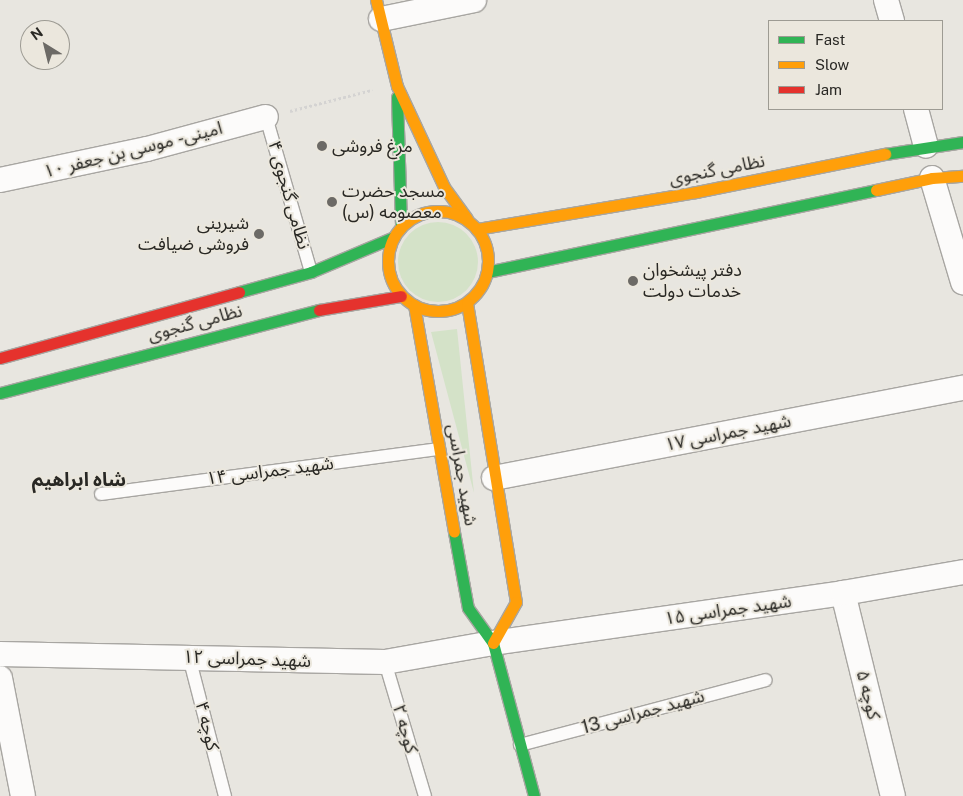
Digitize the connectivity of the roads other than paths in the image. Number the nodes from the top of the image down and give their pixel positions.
1 (474, 0) edge
2 (886, 0) edge
3 (379, 10) edge
4 (892, 20) edge
5 (397, 86) junction
6 (916, 110) edge
7 (266, 117) joint
8 (963, 142) edge
9 (926, 146) junction
10 (963, 176) edge
11 (932, 178) junction
12 (0, 180) edge
13 (467, 219) junction
14 (477, 228) junction
15 (398, 232) junction
16 (311, 272) junction
17 (487, 272) junction
18 (963, 282) edge
19 (401, 296) junction
20 (467, 303) junction
21 (414, 305) junction
22 (0, 358) edge
23 (963, 388) edge
24 (0, 393) edge
25 (439, 449) junction
26 (494, 478) junction
27 (101, 494) dead end
28 (963, 572) edge
29 (843, 593) junction
30 (493, 644) junction
31 (0, 654) edge
32 (189, 657) junction
33 (385, 662) junction
34 (0, 678) edge
35 (766, 680) dead end
36 (520, 745) junction
37 (24, 796) edge
38 (225, 796) edge
39 (424, 796) edge
40 (534, 796) edge
41 (893, 796) edge

1 - 3 street
2 - 4 street
3 - 5 street
5 - 13 street
5 - 15 street
6 - 9 street
7 - 12 street, امینی - موسی بن جعفر ۱۰
7 - 16 lane, نظامی گنجوی ۴
8 - 9 street, نظامی گنجوی
9 - 14 street, نظامی گنجوی
10 - 11 street
11 - 17 street
11 - 18 street
13 - 14 street
13 - 15 street
14 - 17 street
15 - 16 street, نظامی گنجوی
15 - 19 street
16 - 22 street, نظامی گنجوی
17 - 20 street
19 - 21 street
19 - 24 street, نظامی گنجوی
20 - 21 street
20 - 26 street, شهید جمراسی
21 - 25 street, شهید جمراسی
23 - 26 street, شهید جمراسی ۱۷
25 - 27 lane, شهید جمراسی ۱۴
25 - 30 street, شهید جمراسی
26 - 30 street, شهید جمراسی
28 - 29 street, شهید جمراسی ۱۵
29 - 30 street, شهید جمراسی ۱۵
29 - 41 street, کوچه ۵
30 - 33 street, شهید جمراسی ۱۲
30 - 36 street, شهید جمراسی
31 - 32 street, شهید جمراسی ۱۲
32 - 33 street, شهید جمراسی ۱۲
32 - 38 lane, کوچه ۴
33 - 39 lane, کوچه ۲
34 - 37 street
35 - 36 lane, شهید جمراسی 13
36 - 40 street, شهید جمراسی

